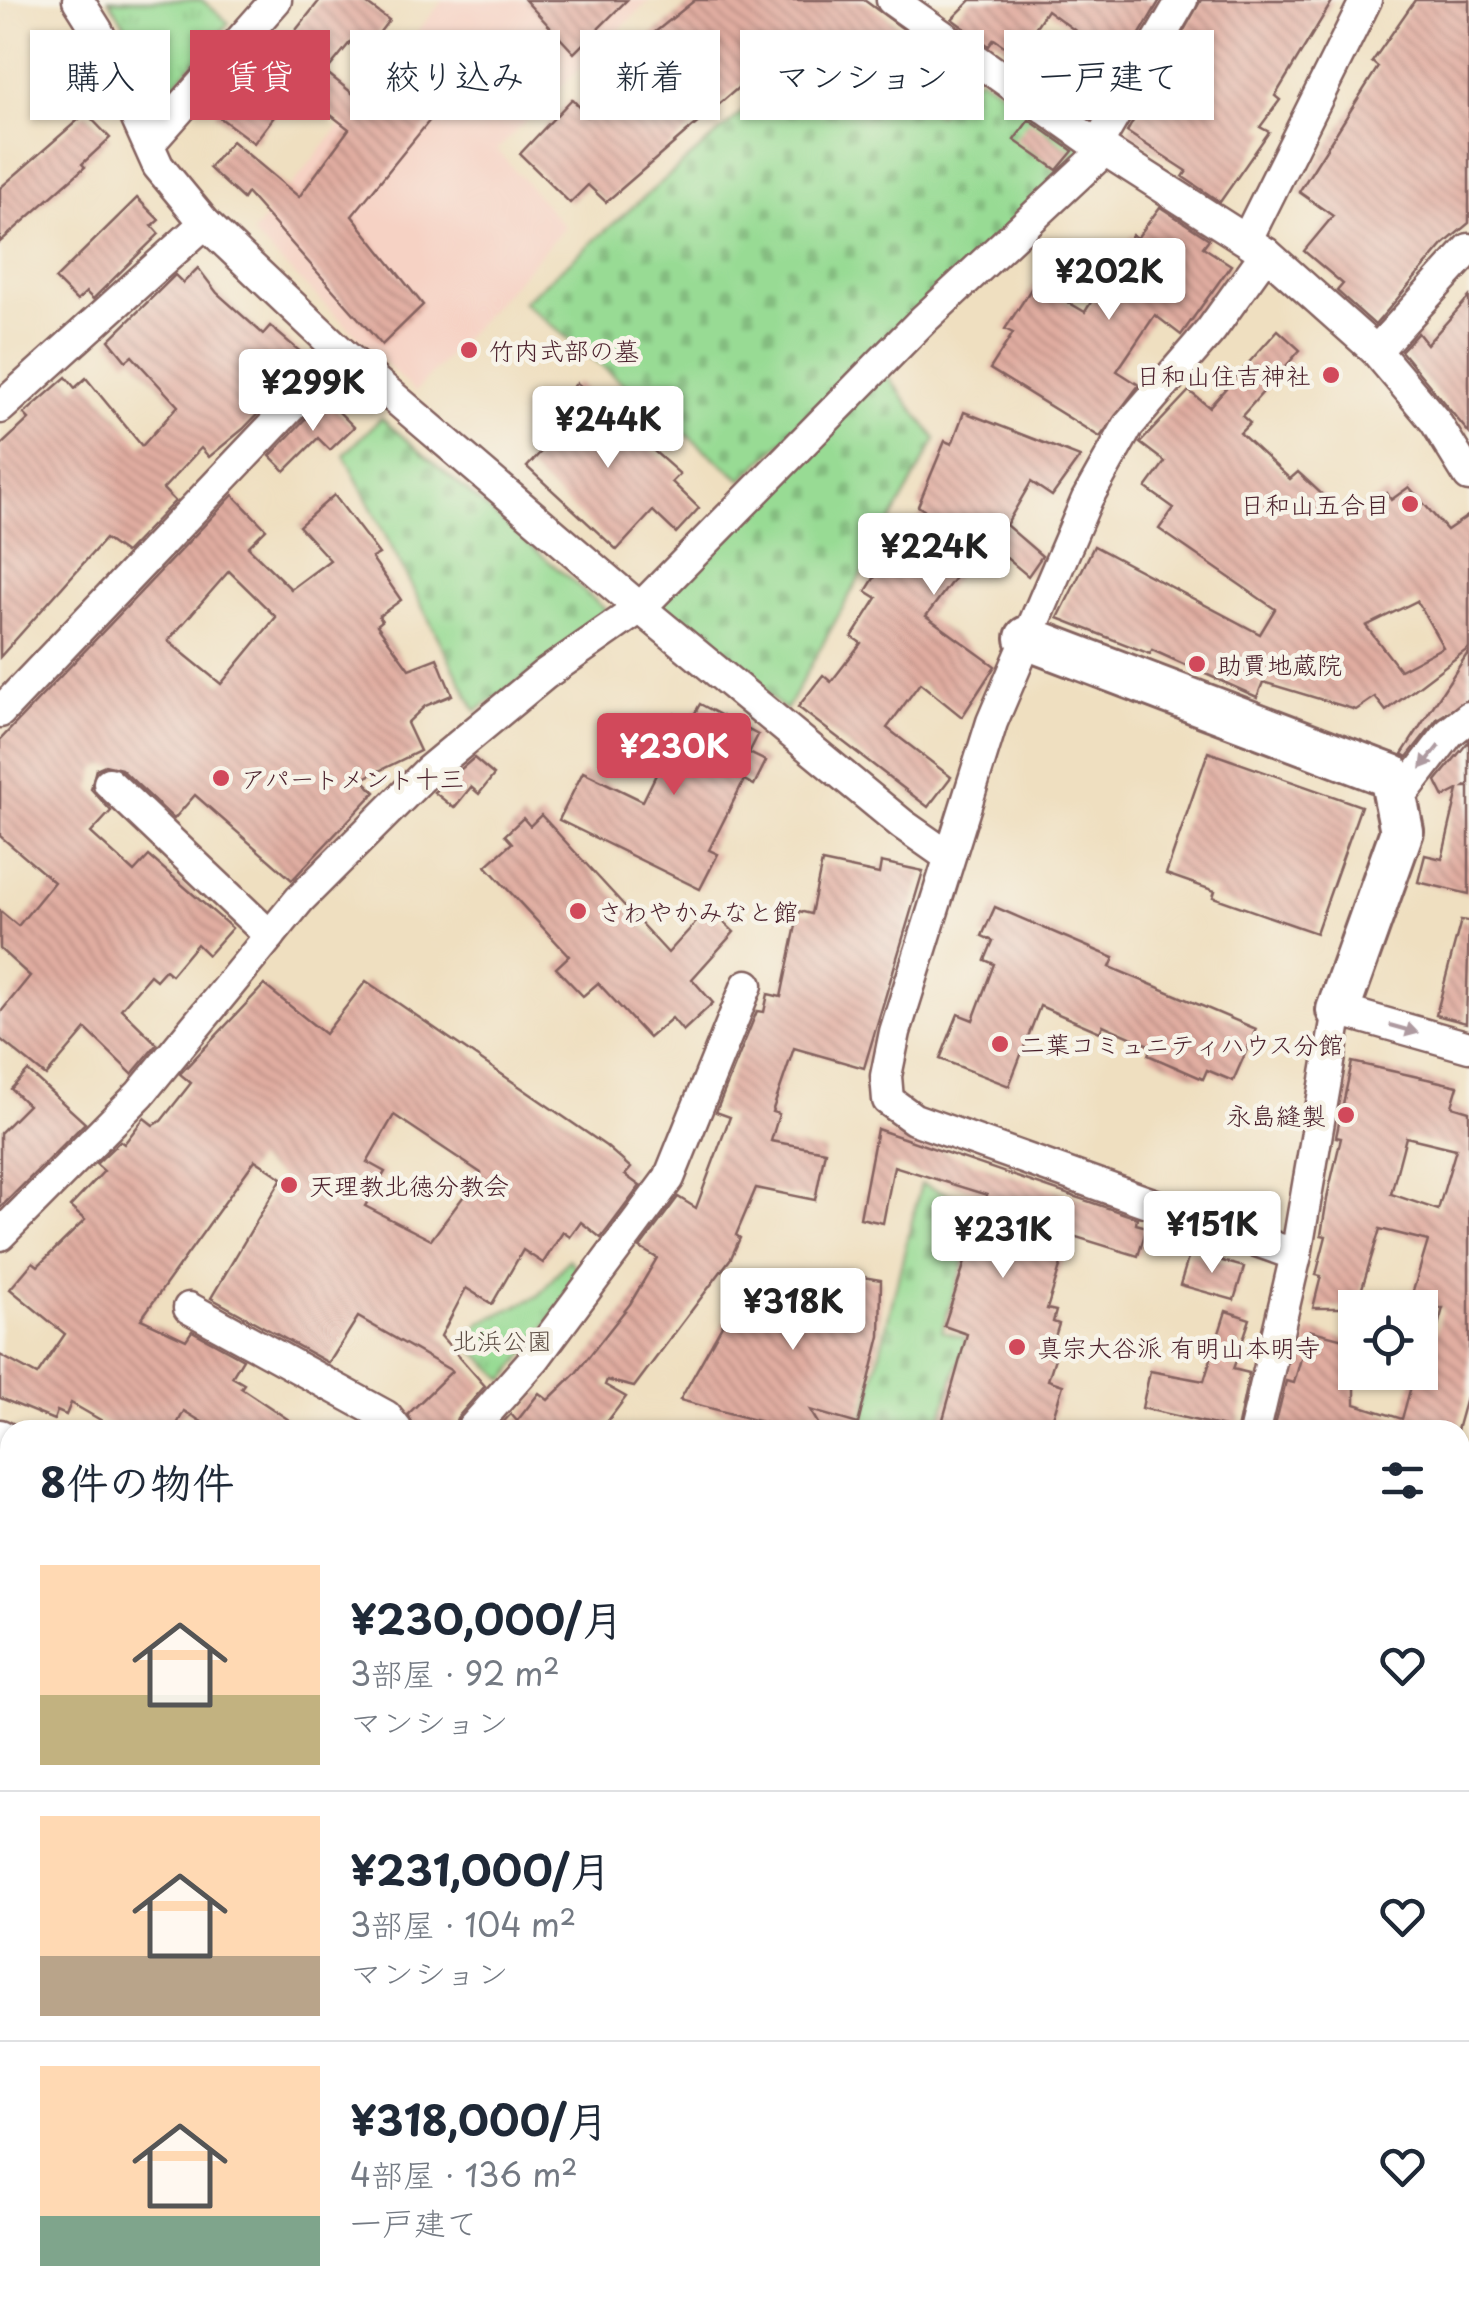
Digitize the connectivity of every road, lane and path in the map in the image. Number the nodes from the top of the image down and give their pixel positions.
1 (78, 0) edge
2 (276, 0) edge
3 (892, 0) edge
4 (1182, 0) edge
5 (1366, 0) edge
6 (149, 144) junction
7 (1101, 147) junction
8 (204, 224) junction
9 (1257, 246) junction
10 (1469, 249) edge
11 (1376, 351) junction
12 (342, 354) junction
13 (0, 408) edge
14 (1469, 476) edge
15 (640, 608) junction
16 (1028, 638) junction
17 (0, 712) edge
18 (1469, 717) edge
19 (109, 783) dead end
20 (1396, 802) junction
21 (949, 857) junction
22 (270, 936) junction
23 (746, 985) dead end
24 (1338, 1010) junction
25 (1469, 1047) edge
26 (0, 1235) edge
27 (1296, 1254) junction
28 (188, 1308) dead end
29 (389, 1420) edge
30 (480, 1420) edge
31 (1257, 1420) edge

1 - 6 street
2 - 6 street
3 - 7 street
4 - 7 street
5 - 9 street
6 - 8 street
7 - 9 street
7 - 15 street
8 - 12 street
8 - 13 street
9 - 11 street
9 - 16 street
10 - 11 street
11 - 14 street
12 - 15 street
12 - 17 street
15 - 21 street
15 - 22 street
16 - 20 street
16 - 21 street
18 -> 20 street
19 - 22 street
20 - 24 street
21 - 27 street
22 - 26 street
23 - 30 street
24 -> 25 street
24 - 27 street
27 - 31 street
28 - 29 street

